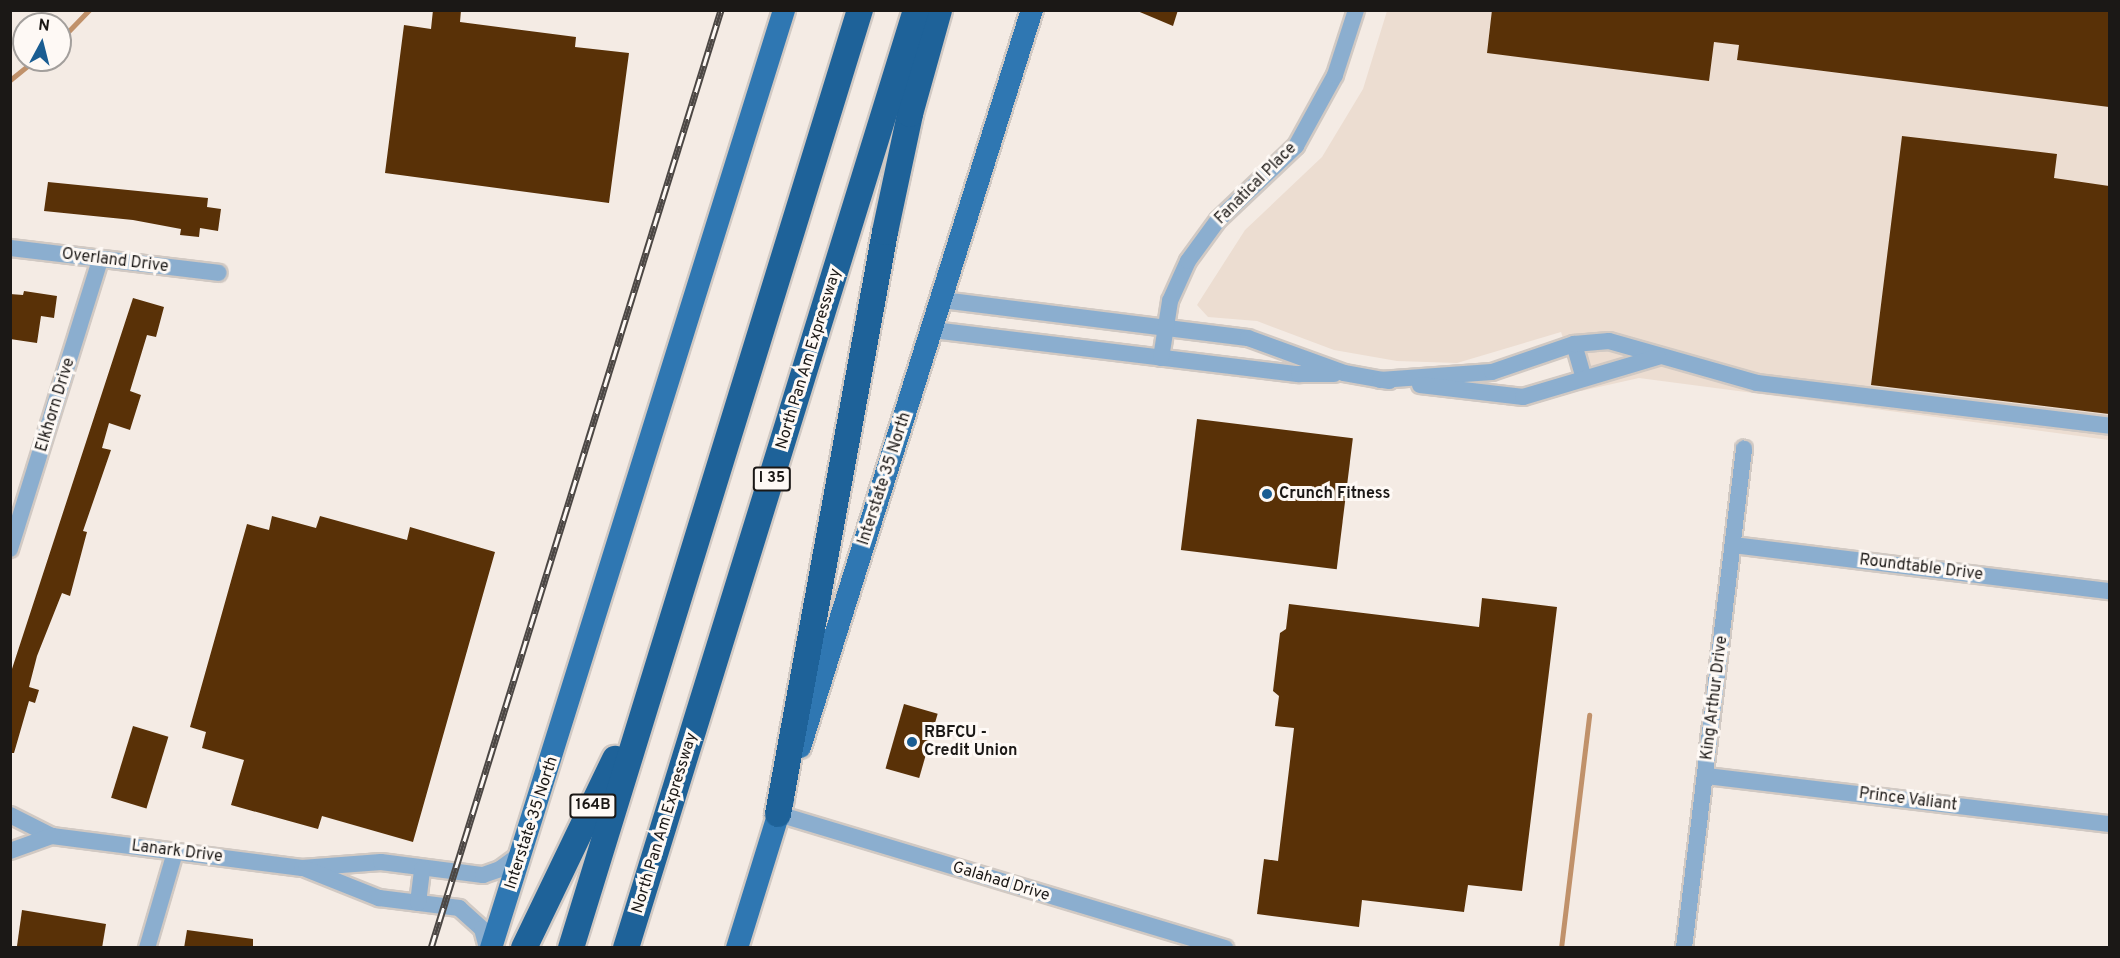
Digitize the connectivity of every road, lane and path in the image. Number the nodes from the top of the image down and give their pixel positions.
1 (784, 10) edge
2 (860, 10) edge
3 (916, 10) edge
4 (939, 10) edge
5 (1032, 10) edge
6 (1356, 10) edge
7 (10, 248) edge
8 (100, 260) junction
9 (219, 273) dead end
10 (942, 300) junction
11 (1166, 328) junction
12 (933, 330) junction
13 (1575, 344) junction
14 (1659, 357) junction
15 (1161, 358) junction
16 (1344, 374) junction
17 (1584, 378) junction
18 (1380, 380) junction
19 (2109, 426) edge
20 (1744, 449) dead end
21 (15, 519) edge
22 (1733, 545) junction
23 (10, 549) edge
24 (2109, 591) edge
25 (658, 663) junction
26 (1706, 776) junction
27 (778, 814) junction
28 (10, 815) edge
29 (2109, 824) edge
30 (52, 836) junction
31 (10, 851) edge
32 (524, 851) junction
33 (176, 852) junction
34 (302, 868) junction
35 (422, 868) junction
36 (418, 903) junction
37 (147, 948) edge
38 (489, 948) edge
39 (524, 948) edge
40 (571, 948) edge
41 (626, 948) edge
42 (737, 948) edge
43 (1225, 948) edge
44 (1684, 948) edge

1 - 32 main road, Interstate 35 North
2 - 25 highway
3 - 41 highway, North Pan Am Expressway / I 35
4 - 27 highway
5 - 10 main road, Interstate 35 North
6 - 11 street, Fanatical Place
7 - 8 street, Overland Drive
8 - 9 street, Overland Drive
8 - 21 street, Elkhorn Drive
10 - 11 street
10 - 12 main road, Interstate 35 North
11 - 15 street, Fanatical Place
11 - 16 street
12 - 15 street
12 - 27 main road, Interstate 35 North
13 - 14 street
13 - 17 street
13 - 18 street
14 - 17 street
14 - 19 street
15 - 16 street
16 - 18 street
17 - 18 street
20 - 22 street, King Arthur Drive
21 - 23 street, Elkhorn Drive
22 - 24 street, Roundtable Drive
22 - 26 street, King Arthur Drive
25 - 39 highway, 164B
25 - 40 highway
26 - 29 street, Prince Valiant
26 - 44 street, King Arthur Drive
27 - 42 main road, Interstate 35 North
27 - 43 street, Galahad Drive
28 - 30 street, Lanark Drive
30 - 31 street, Lanark Drive
30 - 33 street, Lanark Drive
32 - 35 street, Lanark Drive
32 - 38 main road, Interstate 35 North
33 - 34 street, Lanark Drive
33 - 37 street
34 - 35 street, Lanark Drive
34 - 36 street, Lanark Drive
35 - 36 street
36 - 38 street, Lanark Drive

